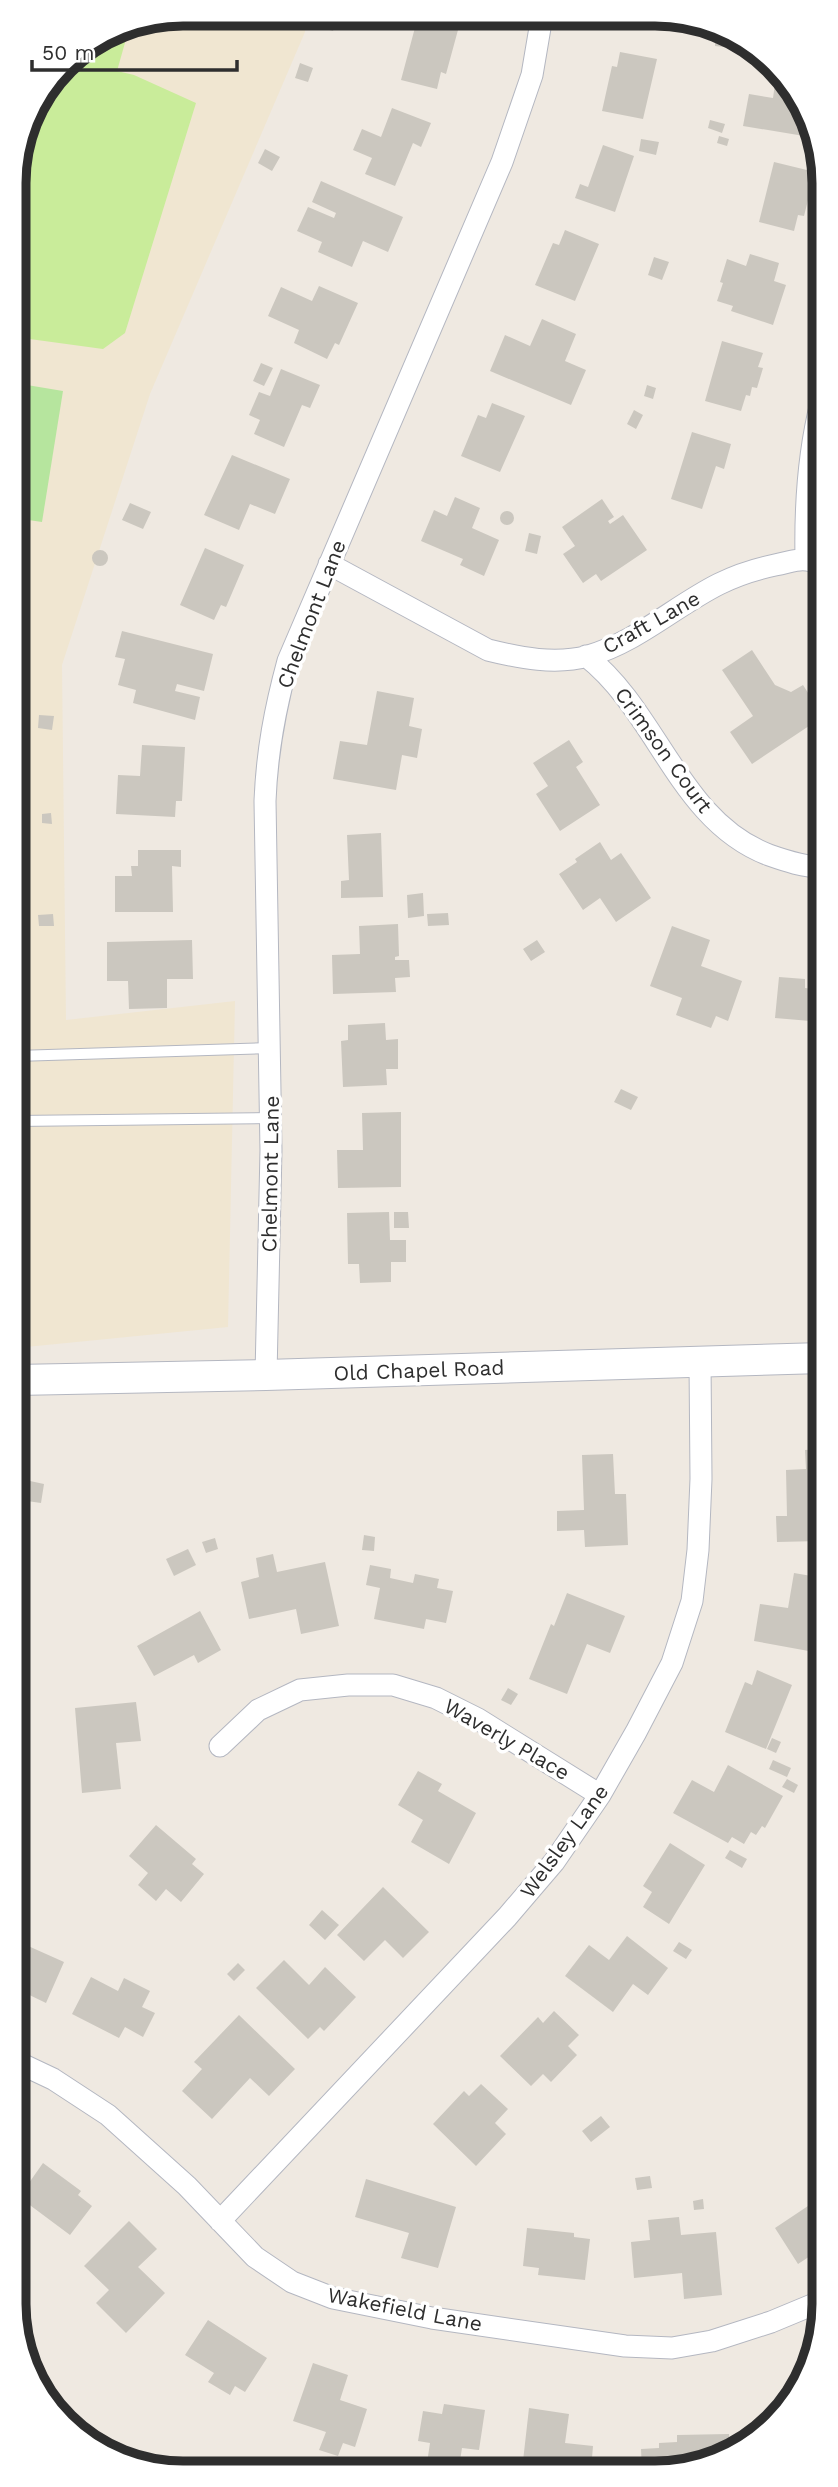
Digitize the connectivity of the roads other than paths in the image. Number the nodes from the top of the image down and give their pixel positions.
1 (540, 26) edge
2 (812, 451) edge
3 (812, 548) edge
4 (812, 561) edge
5 (329, 564) junction
6 (586, 656) junction
7 (812, 867) edge
8 (270, 1048) junction
9 (27, 1056) edge
10 (271, 1118) junction
11 (27, 1121) edge
12 (811, 1358) edge
13 (700, 1362) junction
14 (266, 1375) junction
15 (26, 1380) edge
16 (220, 1746) dead end
17 (600, 1795) junction
18 (26, 2066) edge
19 (220, 2221) junction
20 (811, 2305) edge

1 - 5 street, Chelmont Lane
2 - 3 street
4 - 6 street, Craft Lane
5 - 6 street, Craft Lane
5 - 8 street, Chelmont Lane
6 - 7 street, Crimson Court
8 - 9 lane
8 - 10 street, Chelmont Lane
10 - 11 lane
10 - 14 street, Chelmont Lane
12 - 13 street, Old Chapel Road
13 - 14 street, Old Chapel Road
13 - 17 street, Welsley Lane
14 - 15 street, Old Chapel Road
16 - 17 street, Waverly Place
17 - 19 street, Welsley Lane
18 - 19 street, Wakefield Lane
19 - 20 street, Wakefield Lane

